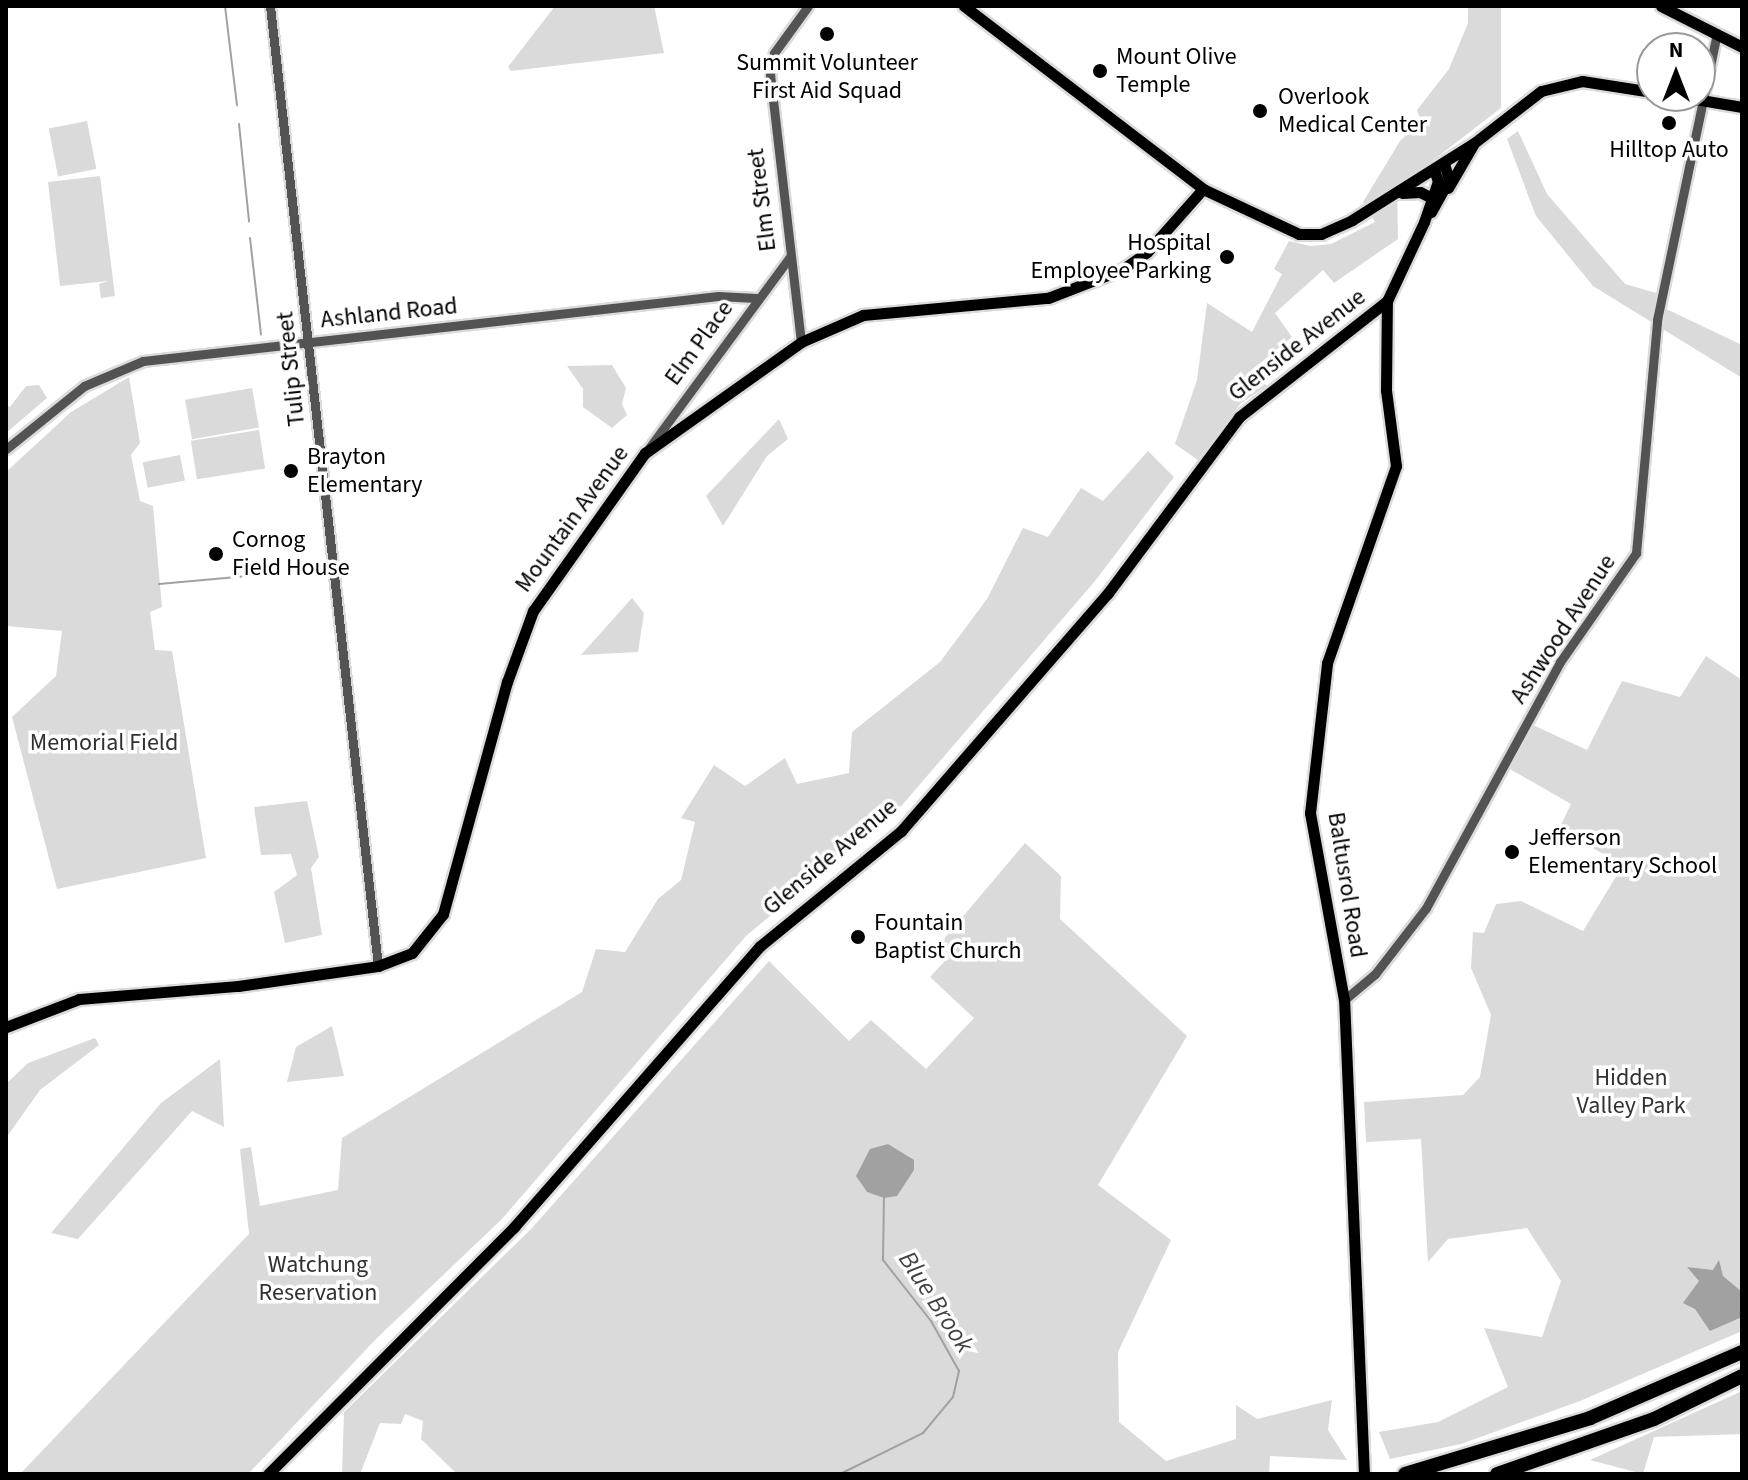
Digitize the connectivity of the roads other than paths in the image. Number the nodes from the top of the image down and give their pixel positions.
1 (270, 6) edge
2 (808, 6) edge
3 (964, 6) edge
4 (1661, 6) edge
5 (1706, 32) edge
6 (1716, 38) edge
7 (1742, 47) edge
8 (1636, 89) edge
9 (1716, 102) edge
10 (1742, 107) edge
11 (1700, 112) edge
12 (1474, 143) junction
13 (1439, 167) junction
14 (1203, 189) junction
15 (1397, 193) junction
16 (1437, 196) junction
17 (789, 258) junction
18 (756, 298) junction
19 (1387, 301) junction
20 (308, 342) junction
21 (801, 342) junction
22 (6, 449) edge
23 (645, 453) junction
24 (378, 966) junction
25 (1344, 1000) junction
26 (6, 1027) edge
27 (1742, 1352) edge
28 (1742, 1376) edge
29 (268, 1474) edge
30 (1364, 1474) edge
31 (1405, 1474) edge
32 (1497, 1474) edge

1 - 20 street, Tulip Street
2 - 17 street, Elm Street
3 - 14 main road
4 - 5 main road
6 - 7 main road
8 - 12 main road
9 - 10 main road
11 - 25 street, Ashwood Avenue
12 - 13 main road
12 - 16 main road
13 - 15 main road
13 - 16 main road, Glenside Avenue
14 - 15 main road
14 - 21 main road, Mountain Avenue
15 - 16 main road
16 - 19 main road, Glenside Avenue
17 - 18 street, Elm Place
17 - 21 street, Elm Street
18 - 20 street, Ashland Road
18 - 23 street, Elm Place
19 - 25 main road, Baltusrol Road
19 - 29 main road, Glenside Avenue
20 - 22 street, Ashland Road
20 - 24 street, Tulip Street
21 - 23 main road, Mountain Avenue
23 - 24 main road, Mountain Avenue
24 - 26 main road, Mountain Avenue
25 - 30 main road, Baltusrol Road
27 - 31 highway
28 - 32 highway

